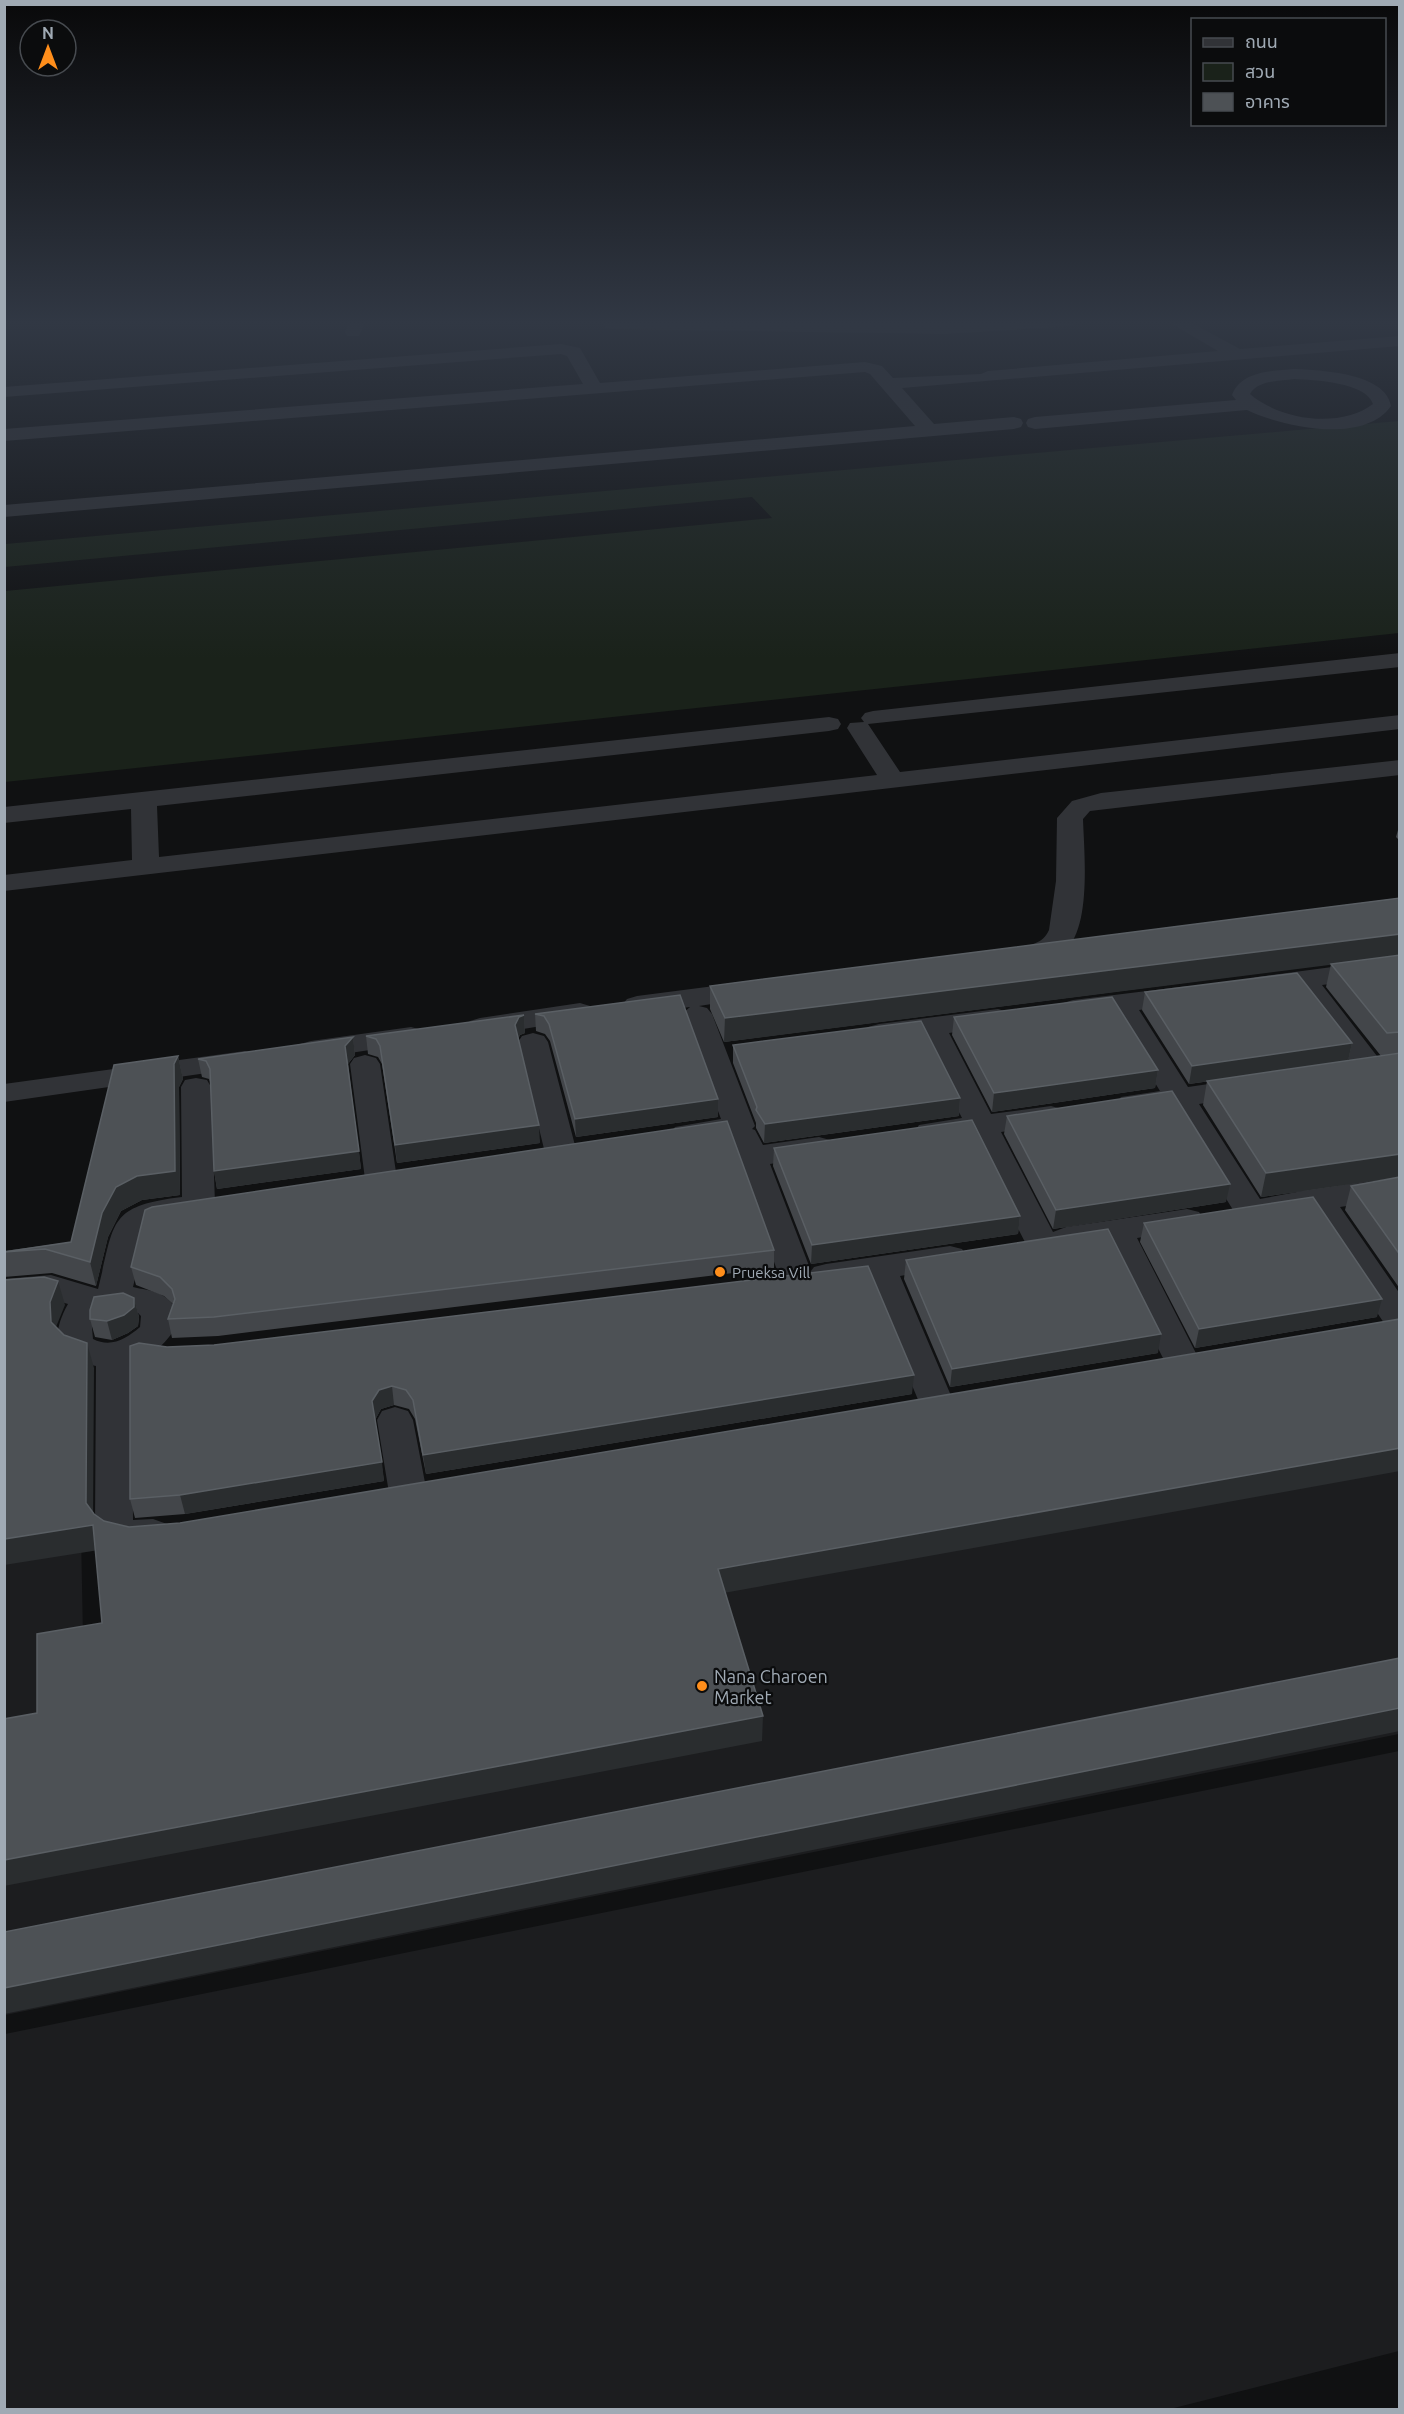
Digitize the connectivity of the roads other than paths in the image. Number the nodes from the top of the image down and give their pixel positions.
1 (22, 434) edge
2 (887, 434) edge
3 (4, 435) edge
4 (4, 510) edge
5 (1400, 660) edge
6 (850, 716) junction
7 (1400, 722) edge
8 (1400, 767) edge
9 (893, 782) junction
10 (144, 799) junction
11 (4, 815) edge
12 (146, 867) junction
13 (4, 883) edge
14 (995, 958) edge
15 (1400, 966) edge
16 (1302, 980) junction
17 (778, 986) edge
18 (1120, 1003) junction
19 (697, 1014) dead end
20 (931, 1027) junction
21 (851, 1037) edge
22 (533, 1042) dead end
23 (365, 1064) dead end
24 (1386, 1067) edge
25 (1339, 1074) edge
26 (1282, 1082) edge
27 (196, 1087) dead end
28 (4, 1093) edge
29 (1180, 1097) junction
30 (982, 1125) junction
31 (739, 1126) junction
32 (902, 1136) edge
33 (661, 1138) edge
34 (844, 1144) edge
35 (594, 1148) edge
36 (561, 1153) junction
37 (753, 1156) junction
38 (527, 1158) edge
39 (415, 1174) edge
40 (381, 1179) junction
41 (347, 1183) edge
42 (1400, 1188) edge
43 (1318, 1199) junction
44 (233, 1200) edge
45 (199, 1204) junction
46 (1250, 1210) junction
47 (1116, 1231) junction
48 (1041, 1242) junction
49 (880, 1269) junction
50 (797, 1278) junction
51 (762, 1283) edge
52 (4, 1291) edge
53 (101, 1298) junction
54 (1400, 1321) edge
55 (128, 1351) junction
56 (182, 1352) edge
57 (1183, 1364) edge
58 (972, 1399) edge
59 (937, 1405) junction
60 (902, 1411) edge
61 (395, 1420) dead end
62 (408, 1493) edge
63 (185, 1531) edge

1 - 3 street
2 - 4 street
5 - 6 street
6 - 9 street
6 - 10 street
7 - 9 street
8 - 14 street
9 - 12 street
10 - 11 street
10 - 12 street
12 - 13 street
15 - 16 street
16 - 18 street
16 - 24 street
17 - 28 street
18 - 20 street
18 - 29 street
19 - 31 street
20 - 21 street
20 - 30 street
22 - 36 street
23 - 40 street
24 - 25 street
26 - 29 street
27 - 45 street
29 - 30 street
29 - 46 street
30 - 32 street
30 - 48 street
31 - 33 street
31 - 37 street
34 - 37 street
35 - 36 street
36 - 38 street
37 - 50 street
39 - 40 street
40 - 41 street
42 - 43 street
43 - 46 street
43 - 54 street
44 - 45 street
45 - 53 street
46 - 47 street
47 - 48 street
47 - 57 street
48 - 49 street
49 - 50 street
49 - 59 street
50 - 51 street
52 - 53 street
53 - 55 street
53 - 55 street
55 - 56 street
55 - 63 street
58 - 59 street
59 - 60 street
61 - 62 street

